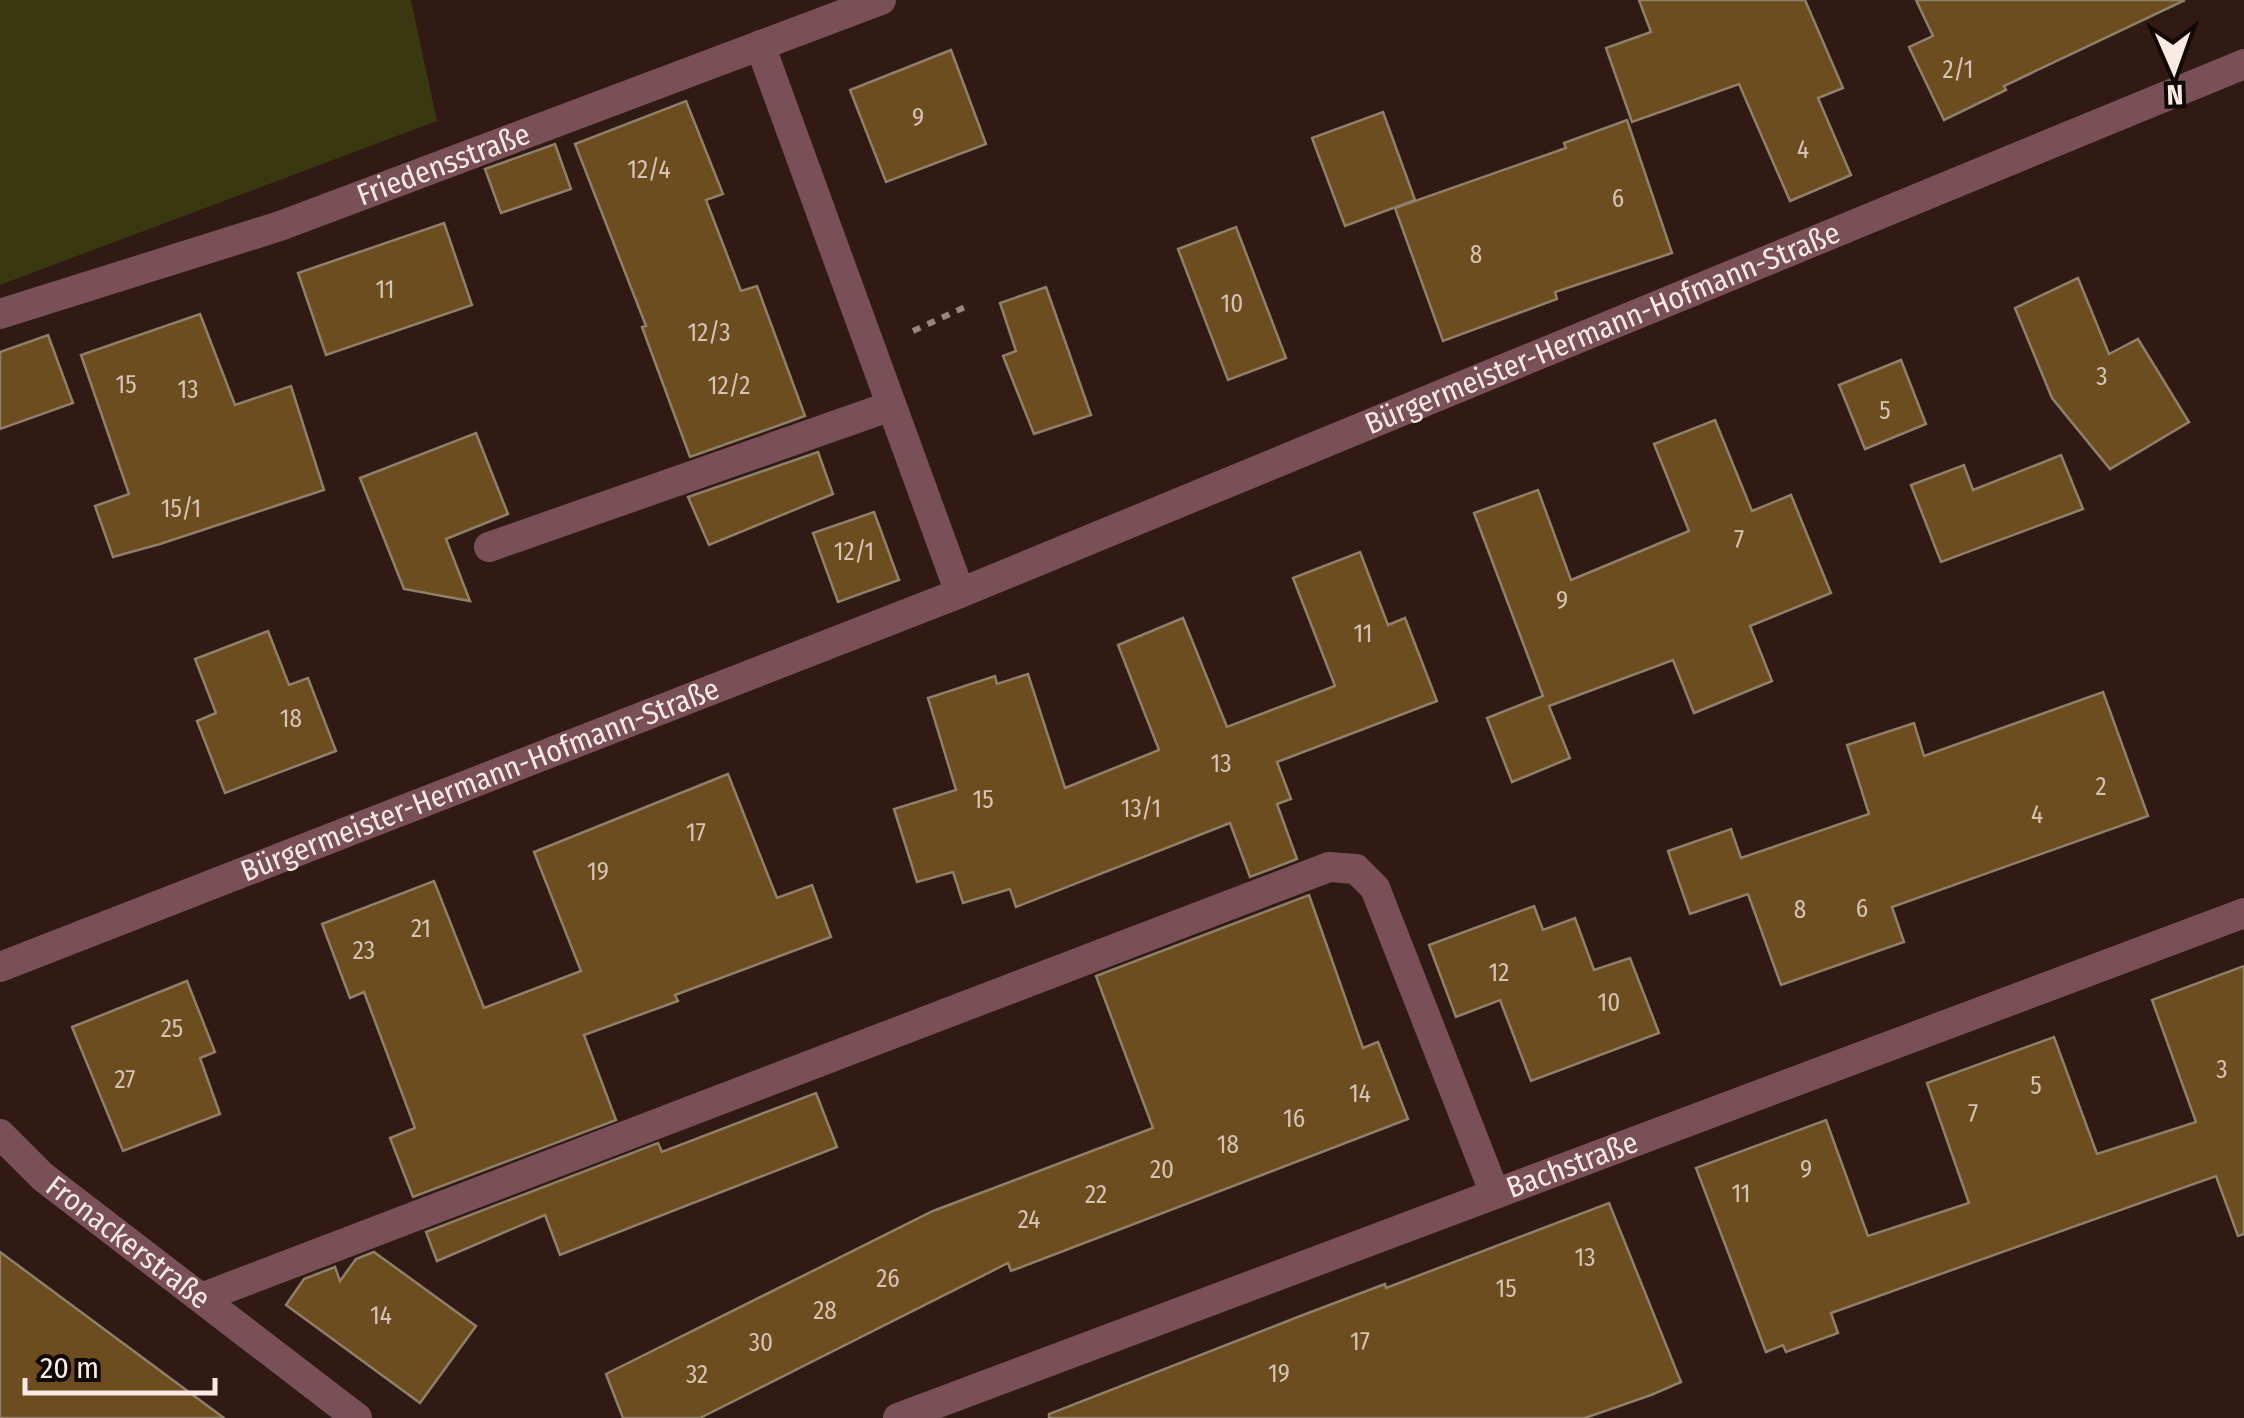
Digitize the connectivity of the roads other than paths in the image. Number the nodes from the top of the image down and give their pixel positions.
1 (881, 0) edge
2 (760, 45) junction
3 (2244, 64) edge
4 (0, 314) edge
5 (891, 406) junction
6 (489, 546) dead end
7 (960, 593) junction
8 (2244, 913) edge
9 (0, 966) edge
10 (0, 1134) edge
11 (1494, 1194) junction
12 (201, 1298) junction
13 (358, 1418) edge
14 (898, 1418) edge

1 - 2 street, Friedensstraße
2 - 4 street, Friedensstraße
2 - 5 street
3 - 7 street, Bürgermeister-Hermann-Hofmann-Straße
5 - 6 street
5 - 7 street
7 - 9 street, Bürgermeister-Hermann-Hofmann-Straße
8 - 11 street, Bachstraße
10 - 12 street, Fronackerstraße
11 - 12 street
11 - 14 street, Bachstraße
12 - 13 street, Fronackerstraße

